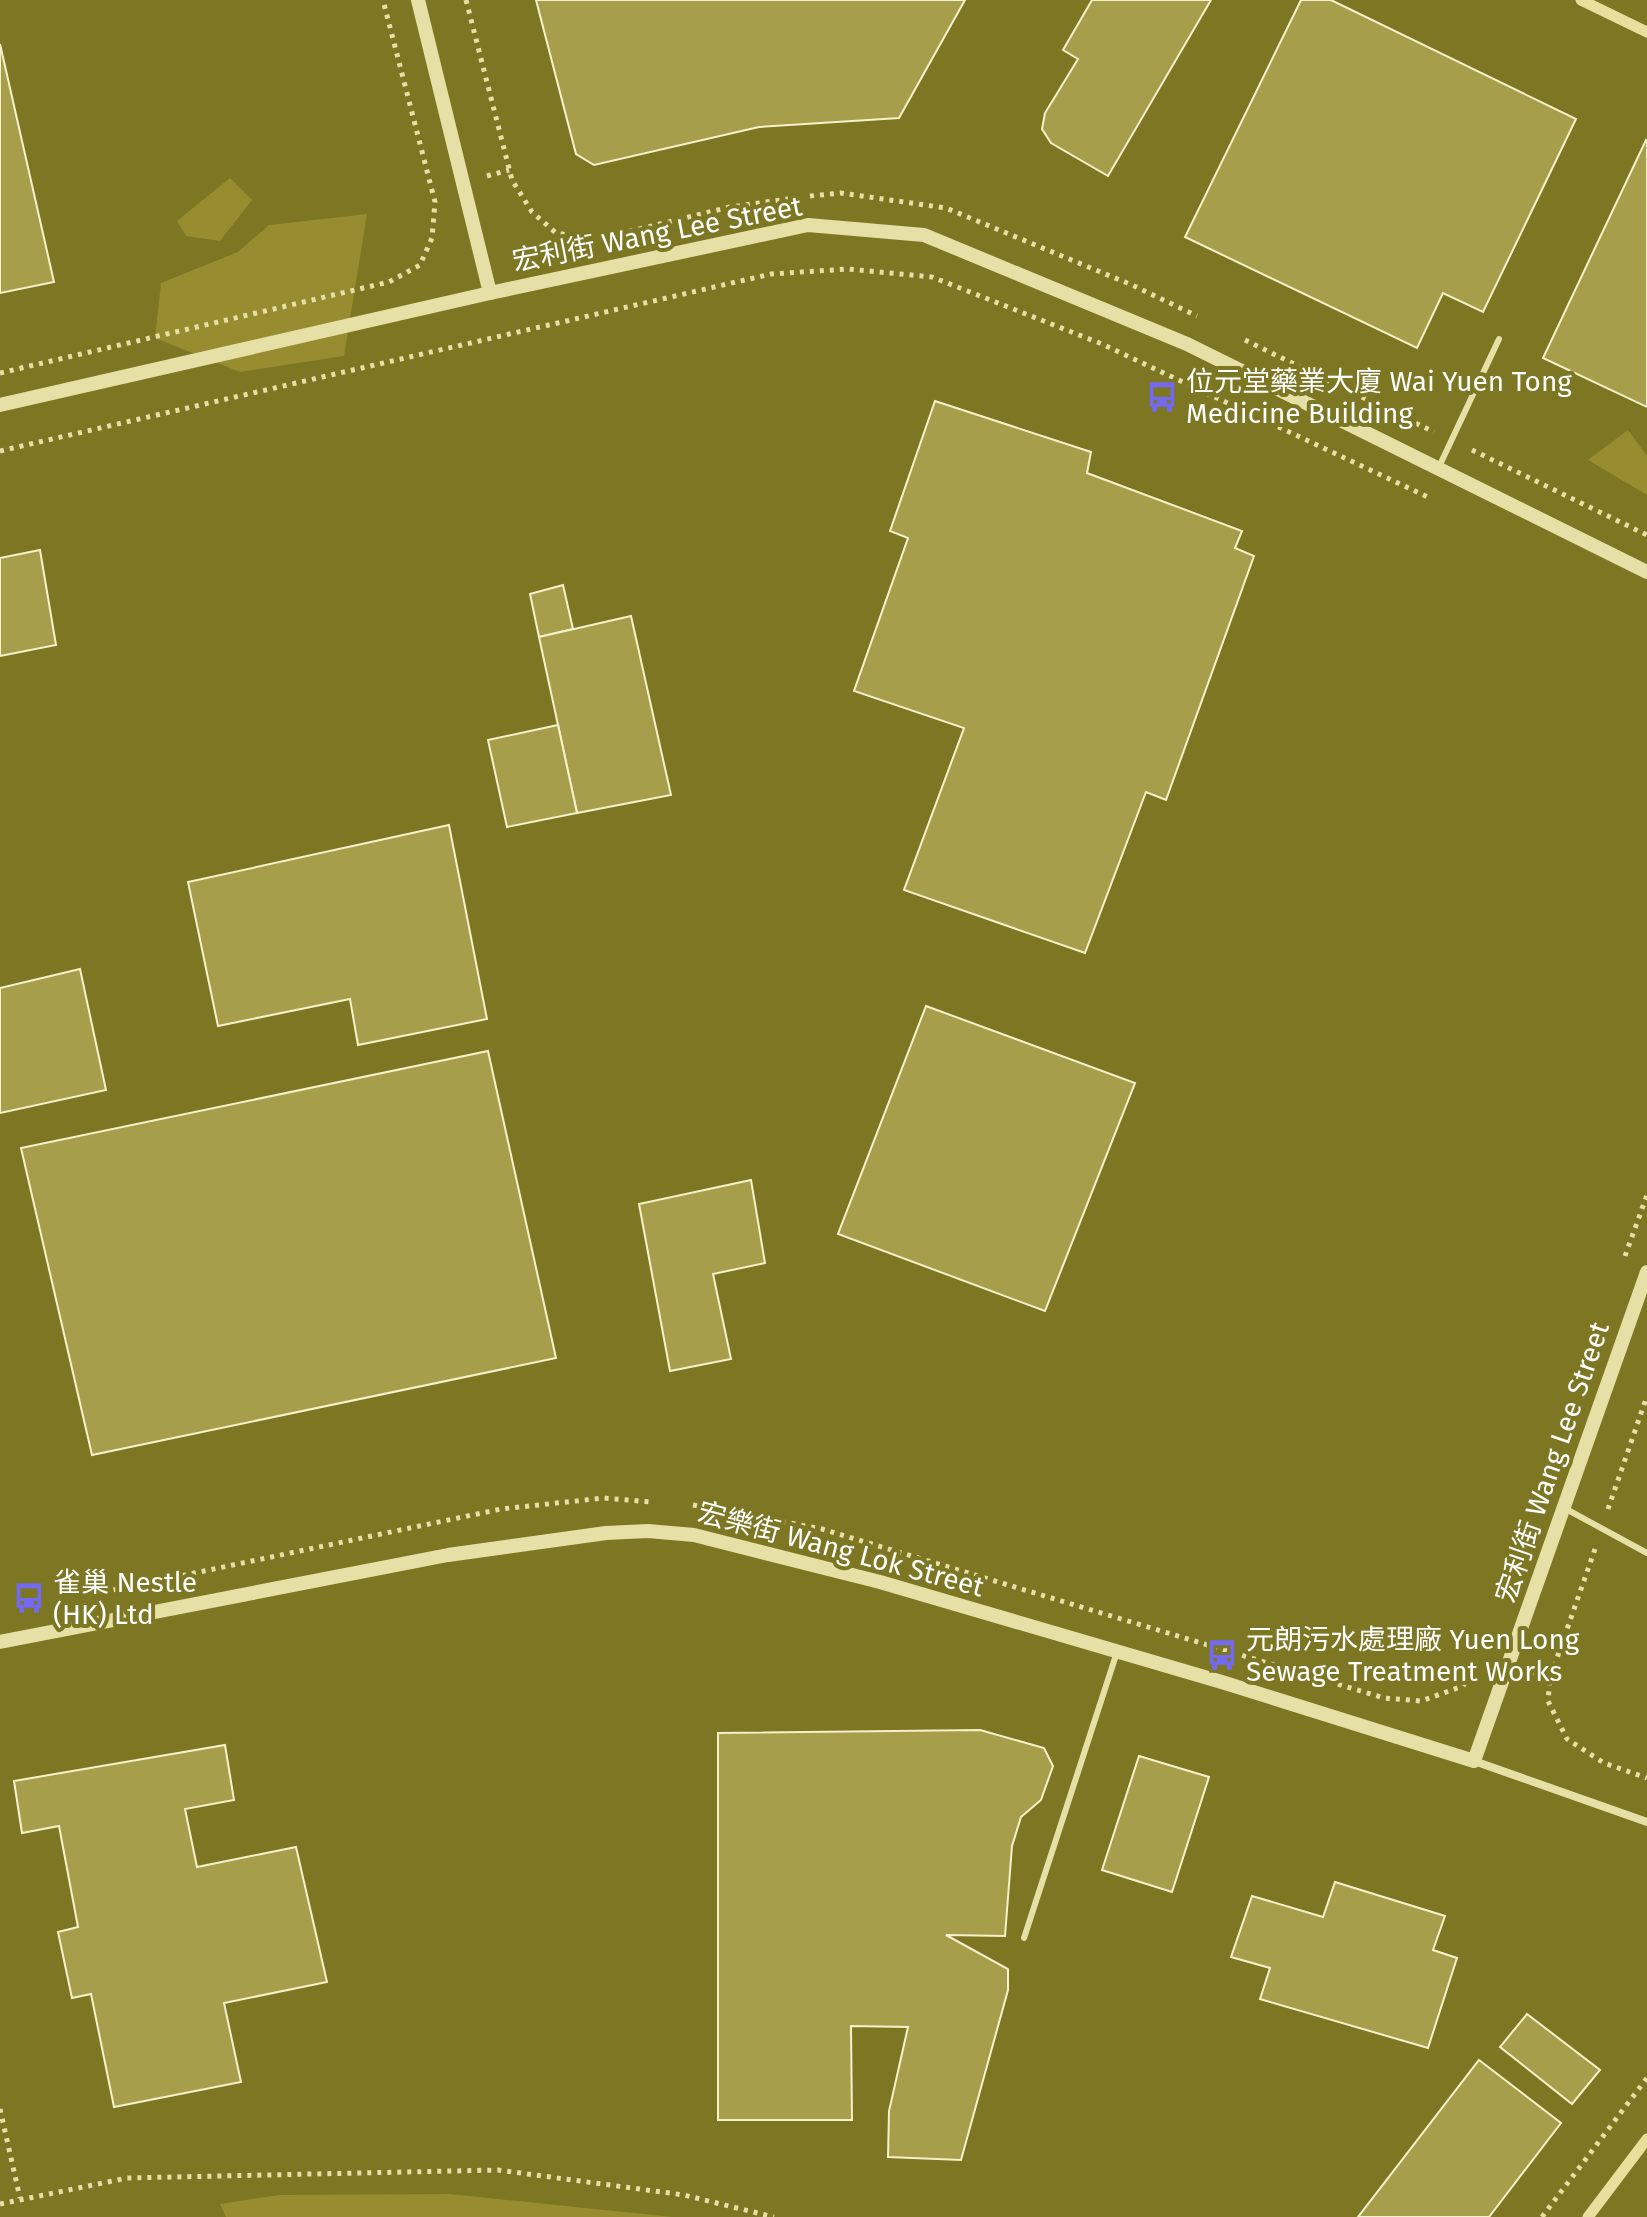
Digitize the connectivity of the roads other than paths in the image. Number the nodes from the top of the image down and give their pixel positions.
1 (418, 0) edge
2 (490, 293) junction
3 (1499, 339) dead end
4 (0, 405) edge
5 (1438, 469) junction
6 (1647, 572) edge
7 (1647, 1272) edge
8 (1563, 1508) junction
9 (1647, 1553) edge
10 (0, 1642) edge
11 (1117, 1651) junction
12 (1474, 1761) junction
13 (1647, 1822) edge
14 (1024, 1938) dead end

1 - 2 street
2 - 4 street, 宏利街 Wang Lee Street
2 - 5 street, 宏利街 Wang Lee Street
3 - 5 lane
5 - 6 street, 宏利街 Wang Lee Street
7 - 8 street, 宏利街 Wang Lee Street
8 - 9 lane
8 - 12 street, 宏利街 Wang Lee Street
10 - 11 street, 宏樂街 Wang Lok Street
11 - 12 street, 宏樂街 Wang Lok Street
11 - 14 lane
12 - 13 street, 宏樂街 Wang Lok Street

